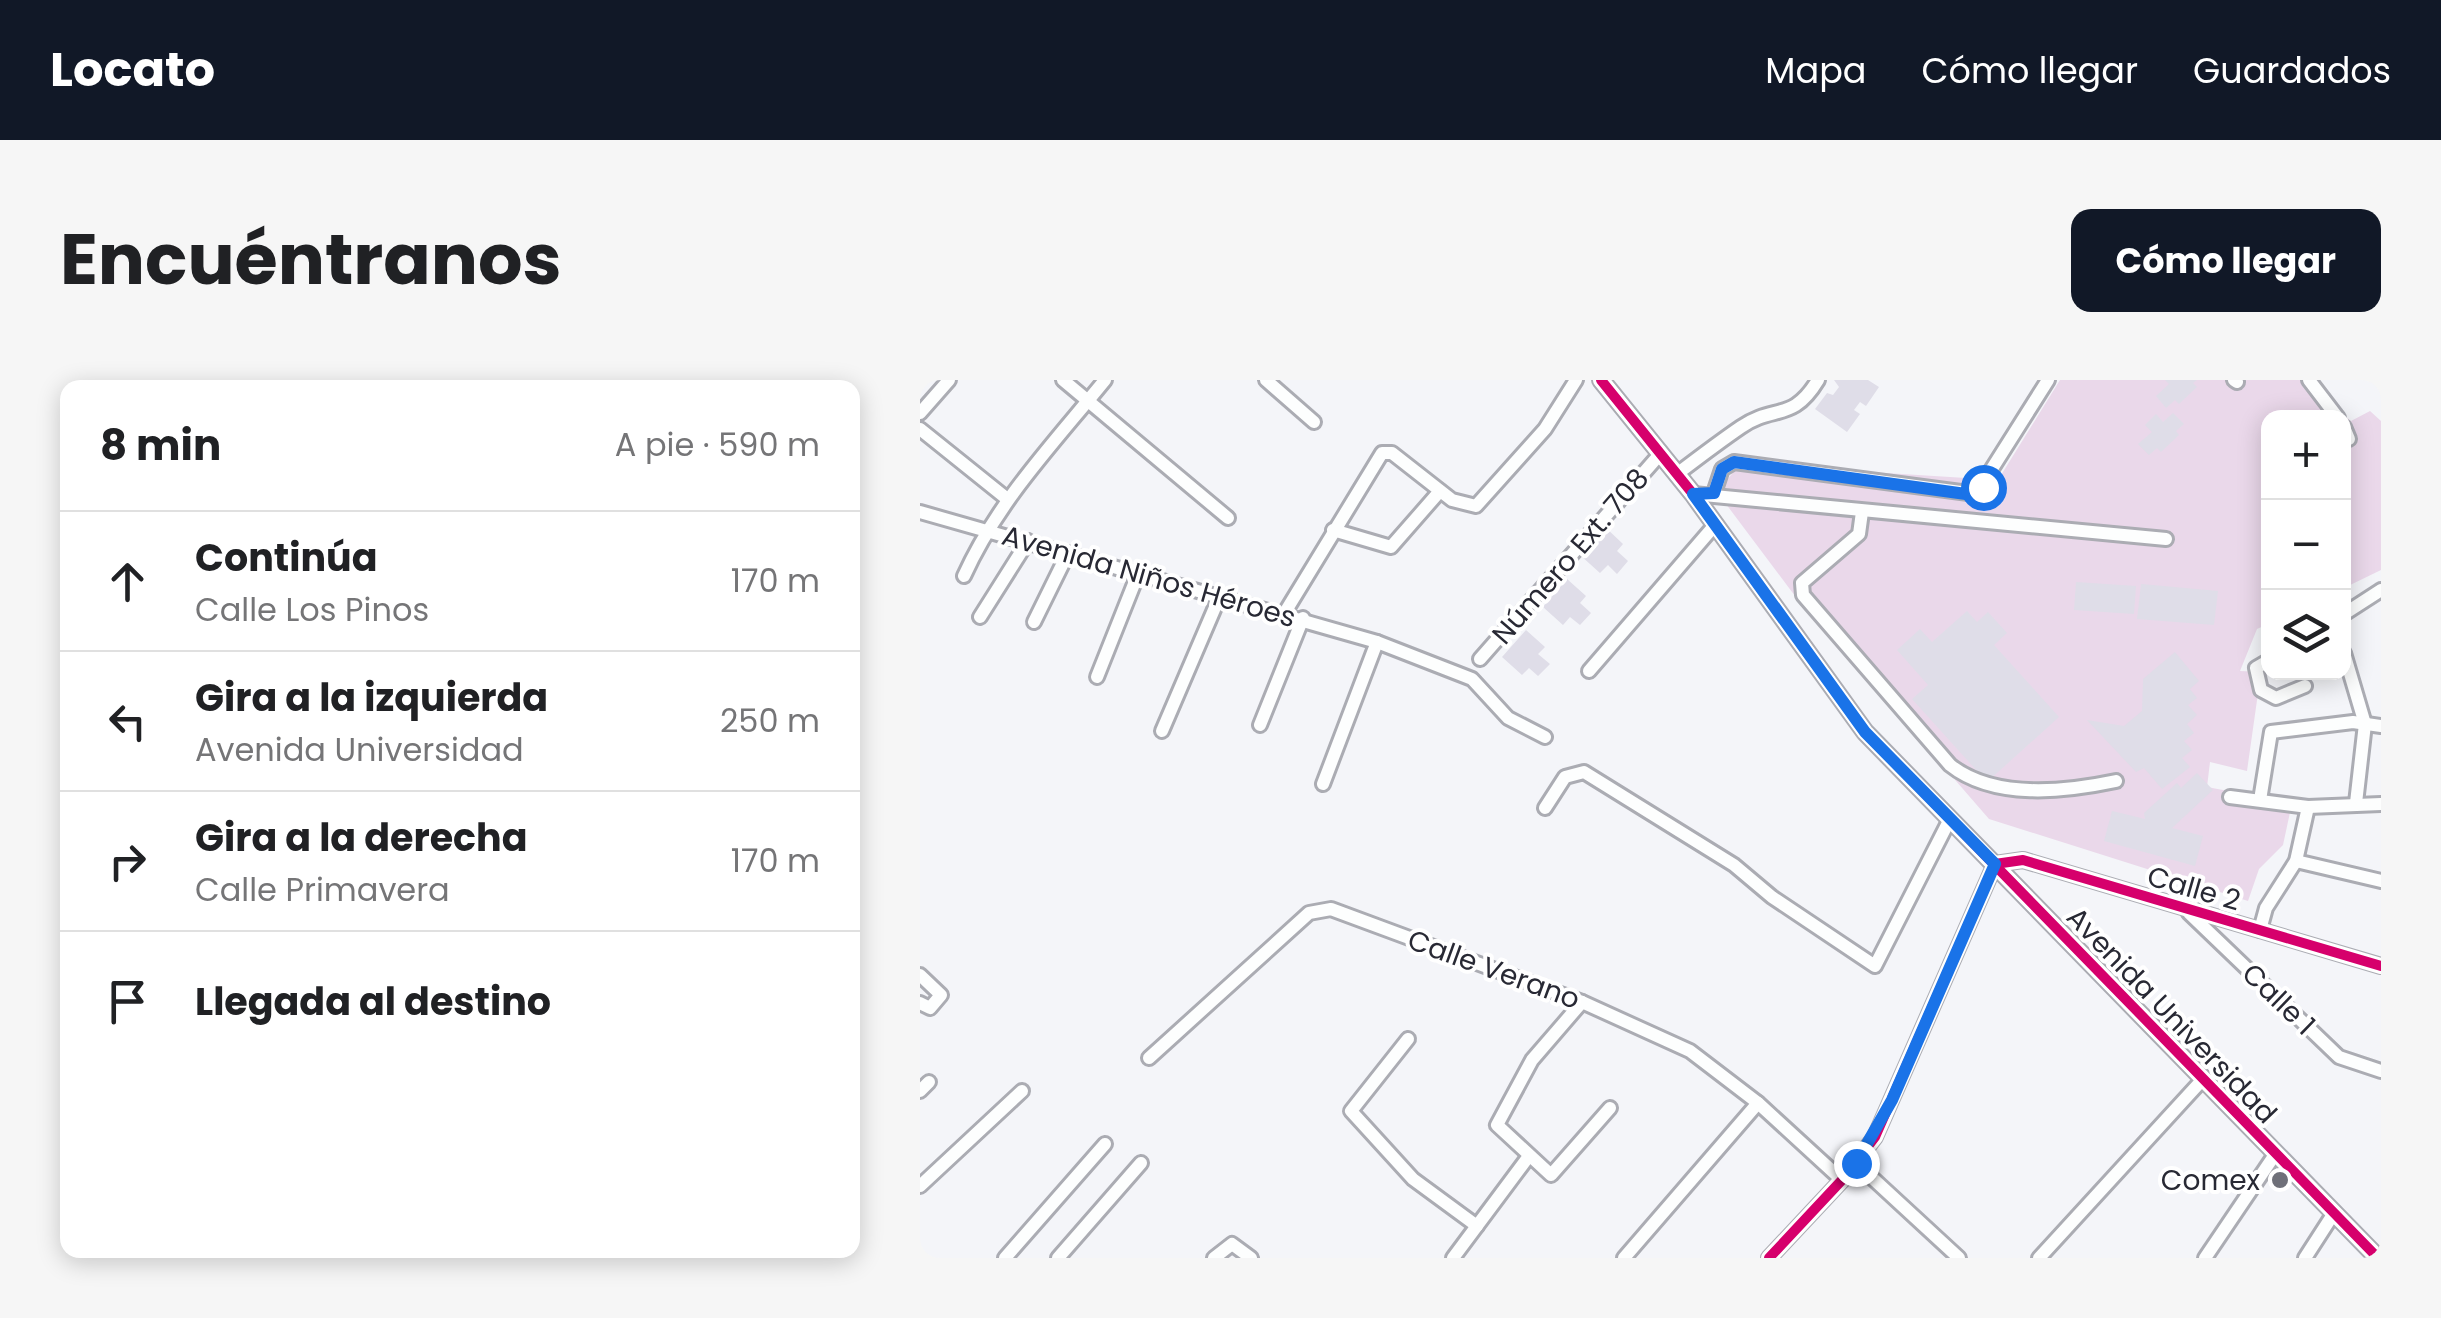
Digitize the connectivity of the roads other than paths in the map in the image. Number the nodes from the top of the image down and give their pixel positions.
1 (948, 380) edge
2 (1063, 380) edge
3 (1105, 380) edge
4 (1266, 380) edge
5 (1576, 380) edge
6 (1600, 380) edge
7 (1818, 380) edge
8 (2048, 380) edge
9 (2309, 380) edge
10 (1088, 401) junction
11 (2332, 410) edge
12 (920, 413) edge
13 (1314, 422) dead end
14 (920, 428) edge
15 (1661, 453) junction
16 (1677, 474) junction
17 (1440, 491) junction
18 (1714, 493) junction
19 (1693, 494) junction
20 (1006, 498) junction
21 (920, 512) edge
22 (1862, 512) junction
23 (1228, 518) dead end
24 (1715, 526) junction
25 (985, 530) junction
26 (1333, 530) junction
27 (2166, 539) dead end
28 (1028, 541) junction
29 (1068, 552) junction
30 (1138, 574) junction
31 (964, 576) dead end
32 (2381, 590) edge
33 (1219, 598) junction
34 (2351, 609) edge
35 (1284, 614) junction
36 (980, 617) dead end
37 (1303, 618) junction
38 (1034, 622) dead end
39 (1378, 642) junction
40 (1480, 659) dead end
41 (2261, 665) edge
42 (1588, 671) dead end
43 (1098, 676) dead end
44 (2351, 677) edge
45 (2305, 686) dead end
46 (2365, 724) junction
47 (1260, 725) dead end
48 (2381, 726) edge
49 (1162, 731) dead end
50 (1545, 737) dead end
51 (2116, 781) dead end
52 (1324, 784) dead end
53 (2230, 797) dead end
54 (2260, 800) junction
55 (2356, 802) junction
56 (2381, 804) edge
57 (2308, 807) junction
58 (1545, 808) dead end
59 (1949, 821) junction
60 (2296, 861) junction
61 (1995, 864) junction
62 (2381, 882) edge
63 (2186, 910) junction
64 (2260, 930) junction
65 (2381, 966) edge
66 (920, 975) edge
67 (1582, 1002) junction
68 (920, 1003) edge
69 (1408, 1040) dead end
70 (1149, 1058) dead end
71 (2381, 1071) edge
72 (2204, 1078) junction
73 (1022, 1090) dead end
74 (1758, 1103) junction
75 (1610, 1108) dead end
76 (1105, 1144) dead end
77 (2276, 1153) junction
78 (1528, 1156) junction
79 (1856, 1163) junction
80 (1141, 1164) dead end
81 (1842, 1180) junction
82 (920, 1186) edge
83 (2334, 1213) junction
84 (1477, 1226) junction
85 (1005, 1258) edge
86 (1058, 1258) edge
87 (1214, 1258) edge
88 (1251, 1258) edge
89 (1453, 1258) edge
90 (1624, 1258) edge
91 (1769, 1258) edge
92 (1959, 1258) edge
93 (2039, 1258) edge
94 (2205, 1258) edge
95 (2305, 1258) edge
96 (2378, 1258) edge

1 - 12 street
2 - 10 street
3 - 10 street
4 - 13 street
5 - 17 street
6 - 15 street, Avenida Universidad
7 - 16 street
8 - 18 street
9 - 11 street
10 - 20 street
10 - 23 street
14 - 20 street
15 - 16 street, Avenida Universidad
15 - 40 street, Número Ext. 708
16 - 19 street, Avenida Universidad
17 - 26 street
17 - 26 street
18 - 19 street
18 - 22 street
19 - 24 street, Avenida Universidad
20 - 25 street
21 - 25 street, Avenida Niños Héroes
22 - 27 street
22 - 51 street
24 - 42 street
24 - 59 street, Avenida Universidad
25 - 28 street, Avenida Niños Héroes
25 - 31 street
26 - 35 street
28 - 29 street, Avenida Niños Héroes
28 - 36 street
29 - 30 street, Avenida Niños Héroes
29 - 38 street
30 - 33 street, Avenida Niños Héroes
30 - 43 street
32 - 34 street
33 - 35 street, Avenida Niños Héroes
33 - 49 street
35 - 37 street, Avenida Niños Héroes
37 - 39 street, Avenida Niños Héroes
37 - 47 street
39 - 50 street, Avenida Niños Héroes
39 - 52 street
41 - 45 street
44 - 46 street
46 - 48 street
46 - 54 street
46 - 55 street
53 - 54 street
54 - 57 street
55 - 56 street
55 - 57 street
57 - 60 street
58 - 59 street
59 - 61 street, Avenida Universidad
60 - 62 street
60 - 64 street
61 - 63 street, Calle 2
61 - 72 street, Avenida Universidad
61 - 79 street
63 - 64 street, Calle 2
63 - 71 street, Calle 1
64 - 65 street, Calle 2
66 - 68 street
67 - 70 street, Calle Verano
67 - 74 street, Calle Verano
67 - 78 street
69 - 84 street
72 - 77 street, Avenida Universidad
72 - 93 street
73 - 82 street
74 - 81 street, Calle Verano
74 - 90 street
75 - 78 street
76 - 85 street
77 - 83 street, Avenida Universidad
77 - 94 street
78 - 84 street
79 - 81 street
79 - 92 street
80 - 86 street
81 - 91 street
83 - 95 street
83 - 96 street, Avenida Universidad
84 - 89 street
87 - 88 street

